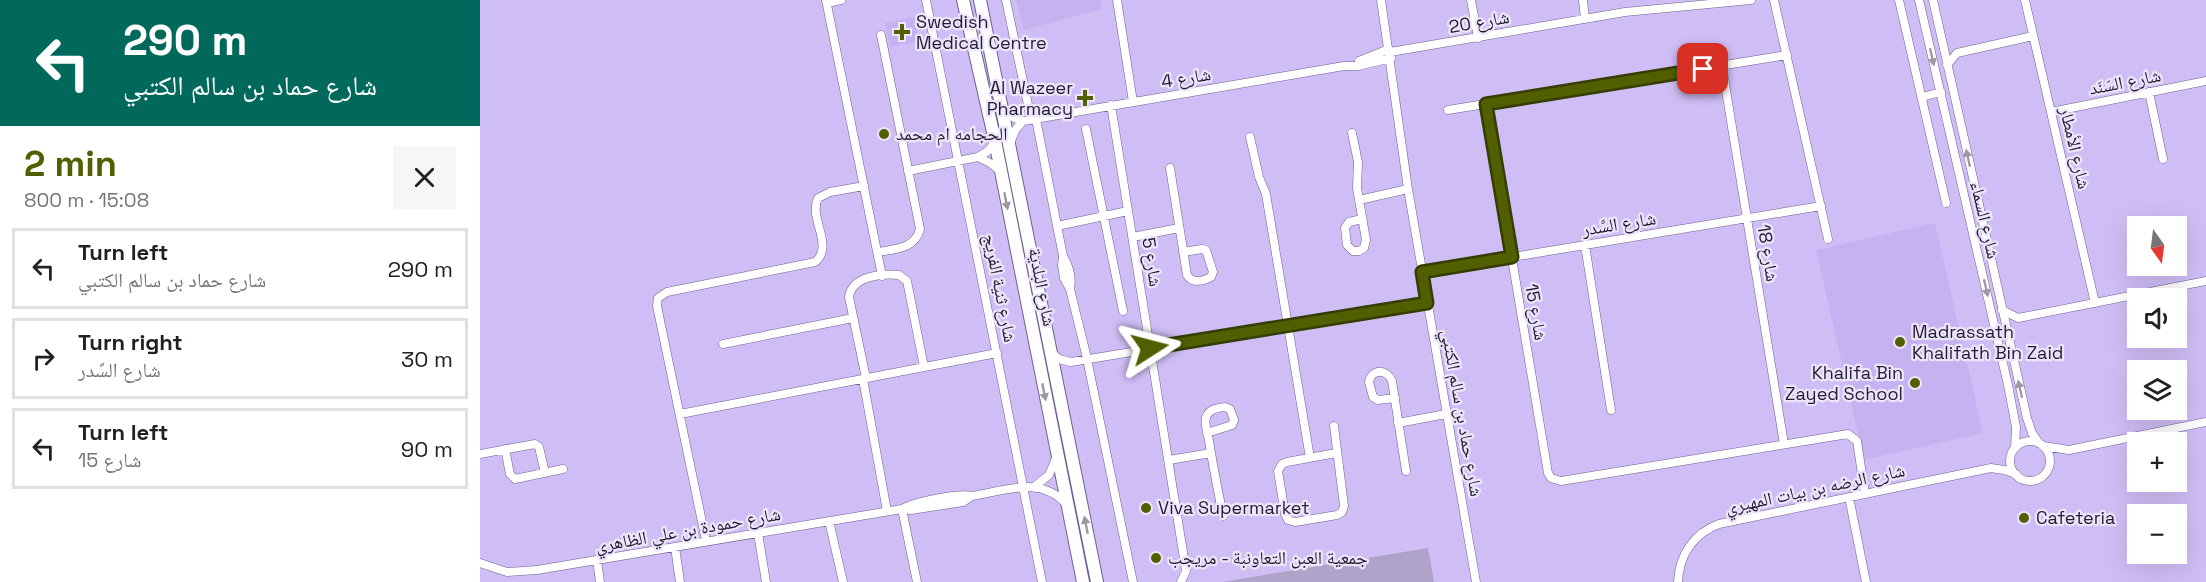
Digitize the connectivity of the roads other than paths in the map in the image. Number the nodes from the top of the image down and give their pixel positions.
1 (841, 0) edge
2 (926, 0) edge
3 (963, 0) edge
4 (980, 0) edge
5 (1006, 0) edge
6 (1117, 0) edge
7 (1382, 0) edge
8 (1471, 0) edge
9 (1583, 0) edge
10 (1751, 0) edge
11 (1774, 0) edge
12 (1899, 0) edge
13 (1919, 0) edge
14 (1933, 0) edge
15 (2025, 0) edge
16 (1716, 1) edge
17 (826, 2) edge
18 (1586, 19) junction
19 (881, 35) dead end
20 (2033, 36) junction
21 (1478, 38) junction
22 (1943, 46) junction
23 (1390, 53) junction
24 (1957, 53) junction
25 (1787, 55) junction
26 (1947, 64) junction
27 (1722, 66) junction
28 (2206, 81) edge
29 (1941, 92) junction
30 (2149, 92) junction
31 (1922, 97) junction
32 (1133, 102) junction
33 (1486, 104) junction
34 (1111, 105) junction
35 (1002, 109) junction
36 (1448, 110) dead end
37 (2051, 112) junction
38 (1030, 120) junction
39 (1086, 129) dead end
40 (1352, 133) dead end
41 (1250, 137) dead end
42 (994, 141) junction
43 (1010, 146) junction
44 (978, 157) junction
45 (2163, 159) dead end
46 (959, 161) junction
47 (1170, 168) dead end
48 (908, 171) junction
49 (1000, 171) junction
50 (864, 186) junction
51 (1408, 189) junction
52 (1359, 200) junction
53 (1946, 203) dead end
54 (1821, 206) junction
55 (1128, 211) junction
56 (1104, 216) junction
57 (1747, 218) junction
58 (1362, 219) dead end
59 (1057, 226) junction
60 (1179, 228) junction
61 (1133, 237) junction
62 (1828, 239) dead end
63 (1585, 245) junction
64 (878, 252) junction
65 (1183, 252) junction
66 (1512, 257) junction
67 (1422, 272) junction
68 (882, 276) junction
69 (2206, 281) edge
70 (1427, 303) junction
71 (2095, 303) junction
72 (2002, 310) junction
73 (1123, 311) dead end
74 (853, 318) junction
75 (2018, 318) junction
76 (1288, 326) junction
77 (2007, 332) junction
78 (723, 344) dead end
79 (1150, 348) junction
80 (1050, 351) junction
81 (997, 353) junction
82 (1087, 359) junction
83 (1071, 362) junction
84 (924, 367) junction
85 (864, 378) junction
86 (1057, 384) junction
87 (1395, 398) dead end
88 (1611, 410) dead end
89 (680, 414) junction
90 (1446, 414) junction
91 (2206, 422) edge
92 (1398, 423) junction
93 (1334, 426) dead end
94 (1208, 434) dead end
95 (1784, 444) junction
96 (2041, 445) junction
97 (505, 449) junction
98 (2014, 450) junction
99 (2069, 450) junction
100 (1056, 453) junction
101 (1211, 453) junction
102 (1336, 453) junction
103 (480, 454) edge
104 (1310, 458) junction
105 (1168, 460) junction
106 (2049, 464) junction
107 (1991, 468) junction
108 (563, 469) dead end
109 (1406, 471) dead end
110 (545, 473) junction
111 (2016, 474) junction
112 (1034, 487) junction
113 (1024, 488) junction
114 (1865, 494) junction
115 (1849, 497) junction
116 (1067, 505) junction
117 (902, 509) junction
118 (887, 511) junction
119 (1222, 516) dead end
120 (830, 521) junction
121 (758, 533) junction
122 (706, 542) junction
123 (675, 548) junction
124 (597, 560) junction
125 (480, 564) edge
126 (600, 582) edge
127 (681, 582) edge
128 (766, 582) edge
129 (843, 582) edge
130 (917, 582) edge
131 (1042, 582) edge
132 (1083, 582) edge
133 (1097, 582) edge
134 (1133, 582) edge
135 (1181, 582) edge
136 (1476, 582) edge
137 (1678, 582) edge
138 (1866, 582) edge

1 - 17 street
2 - 46 street, شارع ثنية الفريج
3 - 42 main road, شارع البلدية
4 - 35 main road, شارع البلدية
5 - 38 street
6 - 32 street
7 - 23 street, شارع حماد بن سالم الكتبي
8 - 21 street
9 - 18 street
10 - 16 street, شارع 20
11 - 25 street
12 - 31 street
13 -> 29 street, شارع السماء
14 - 22 street, شارع السماء
15 - 20 street, شارع الأمطار
16 - 18 street, شارع 20
17 - 50 street
18 - 21 street, شارع 20
19 - 48 street
20 - 24 street
20 - 37 street, شارع الأمطار
21 - 23 street, شارع 20
22 - 24 street
22 - 26 street, شارع السماء
23 - 32 street, شارع 4
23 - 51 street, شارع حماد بن سالم الكتبي
24 - 26 street
25 - 27 street
25 - 54 street
72 -> 26 street, شارع السماء
27 - 33 street
27 - 57 street, شارع 18
28 - 30 street, شارع السَنَد
29 - 31 street
29 -> 98 street, شارع السماء
30 - 37 street, شارع السَنَد
30 - 45 street
31 - 53 street
32 - 34 street, شارع 4
33 - 36 street
33 - 66 street, شارع 15
34 - 38 street, شارع 4
34 - 55 street, شارع 5
35 - 38 street
35 - 43 main road, شارع البلدية
37 - 71 street, شارع الأمطار
38 - 43 street
38 - 59 street
39 - 56 street
40 - 52 street
41 - 76 street
42 - 44 street
42 - 49 main road, شارع البلدية
43 - 80 main road, شارع البلدية
44 - 46 street
44 - 49 street
46 - 48 street
46 - 81 street, شارع ثنية الفريج
47 - 60 street
48 - 64 street
49 -> 100 main road, شارع البلدية
50 - 64 street
50 - 89 street
51 - 52 street
51 - 67 street, شارع حماد بن سالم الكتبي
52 - 58 street
54 - 57 street, شارع السَّدر
54 - 62 street
55 - 56 street
55 - 61 street, شارع 5
56 - 59 street
56 - 73 street
57 - 63 street, شارع السَّدر
57 - 95 street, شارع 18
59 - 82 street
60 - 61 street
60 - 65 street
61 - 79 street, شارع 5
63 - 66 street, شارع السَّدر
63 - 88 street
64 - 68 street
65 - 65 street
66 - 67 street, شارع السَّدر
66 - 95 street, شارع 15
67 - 70 street, شارع حماد بن سالم الكتبي
68 - 74 street
68 - 84 street
69 - 71 street
70 - 76 street
70 - 90 street, شارع حماد بن سالم الكتبي
71 - 75 street
72 - 75 street
72 - 77 street, شارع السماء
74 - 78 street
74 - 85 street
75 - 77 street
76 - 79 street
76 - 104 street
96 -> 77 street, شارع السماء
79 - 82 street
79 - 105 street, شارع 5
80 - 83 street
80 - 86 main road, شارع البلدية
81 - 84 street
81 - 113 street, شارع ثنية الفريج
82 - 83 street
82 - 134 street
83 - 86 street
84 - 85 street
85 - 89 street
85 - 118 street
133 -> 86 main road, شارع البلدية
87 - 92 street
89 - 122 street
90 - 92 street
90 - 136 street, شارع حماد بن سالم الكتبي
91 - 99 street
92 - 109 street
93 - 102 street
94 - 101 street
95 - 114 street
96 - 98 street
96 - 99 street
96 - 106 street
97 - 103 street
97 - 110 street
97 - 110 street
98 - 107 street, شارع الرضه بن بيات المهيري
98 - 111 street
99 - 106 street
100 - 112 street
100 - 116 main road, شارع البلدية
101 - 105 street
101 - 119 street
102 - 104 street
102 - 104 street
105 - 135 street, شارع 5
106 - 111 street
107 - 111 street, شارع الرضه بن بيات المهيري
107 - 114 street, شارع الرضه بن بيات المهيري
108 - 110 street
112 - 113 street, شارع حمودة بن علي الظاهري
112 - 116 street, شارع حمودة بن علي الظاهري
113 - 117 street, شارع حمودة بن علي الظاهري
113 - 131 street, شارع ثنية الفريج
114 - 115 street, شارع الرضه بن بيات المهيري
115 - 137 street, شارع الرضه بن بيات المهيري
115 - 138 street
116 - 132 main road, شارع البلدية
117 - 118 street, شارع حمودة بن علي الظاهري
117 - 130 street
118 - 120 street, شارع حمودة بن علي الظاهري
120 - 121 street, شارع حمودة بن علي الظاهري
120 - 129 street
121 - 122 street, شارع حمودة بن علي الظاهري
121 - 128 street
122 - 123 street, شارع حمودة بن علي الظاهري
123 - 124 street, شارع حمودة بن علي الظاهري
123 - 127 street
124 - 125 street, شارع حمودة بن علي الظاهري
124 - 126 street

